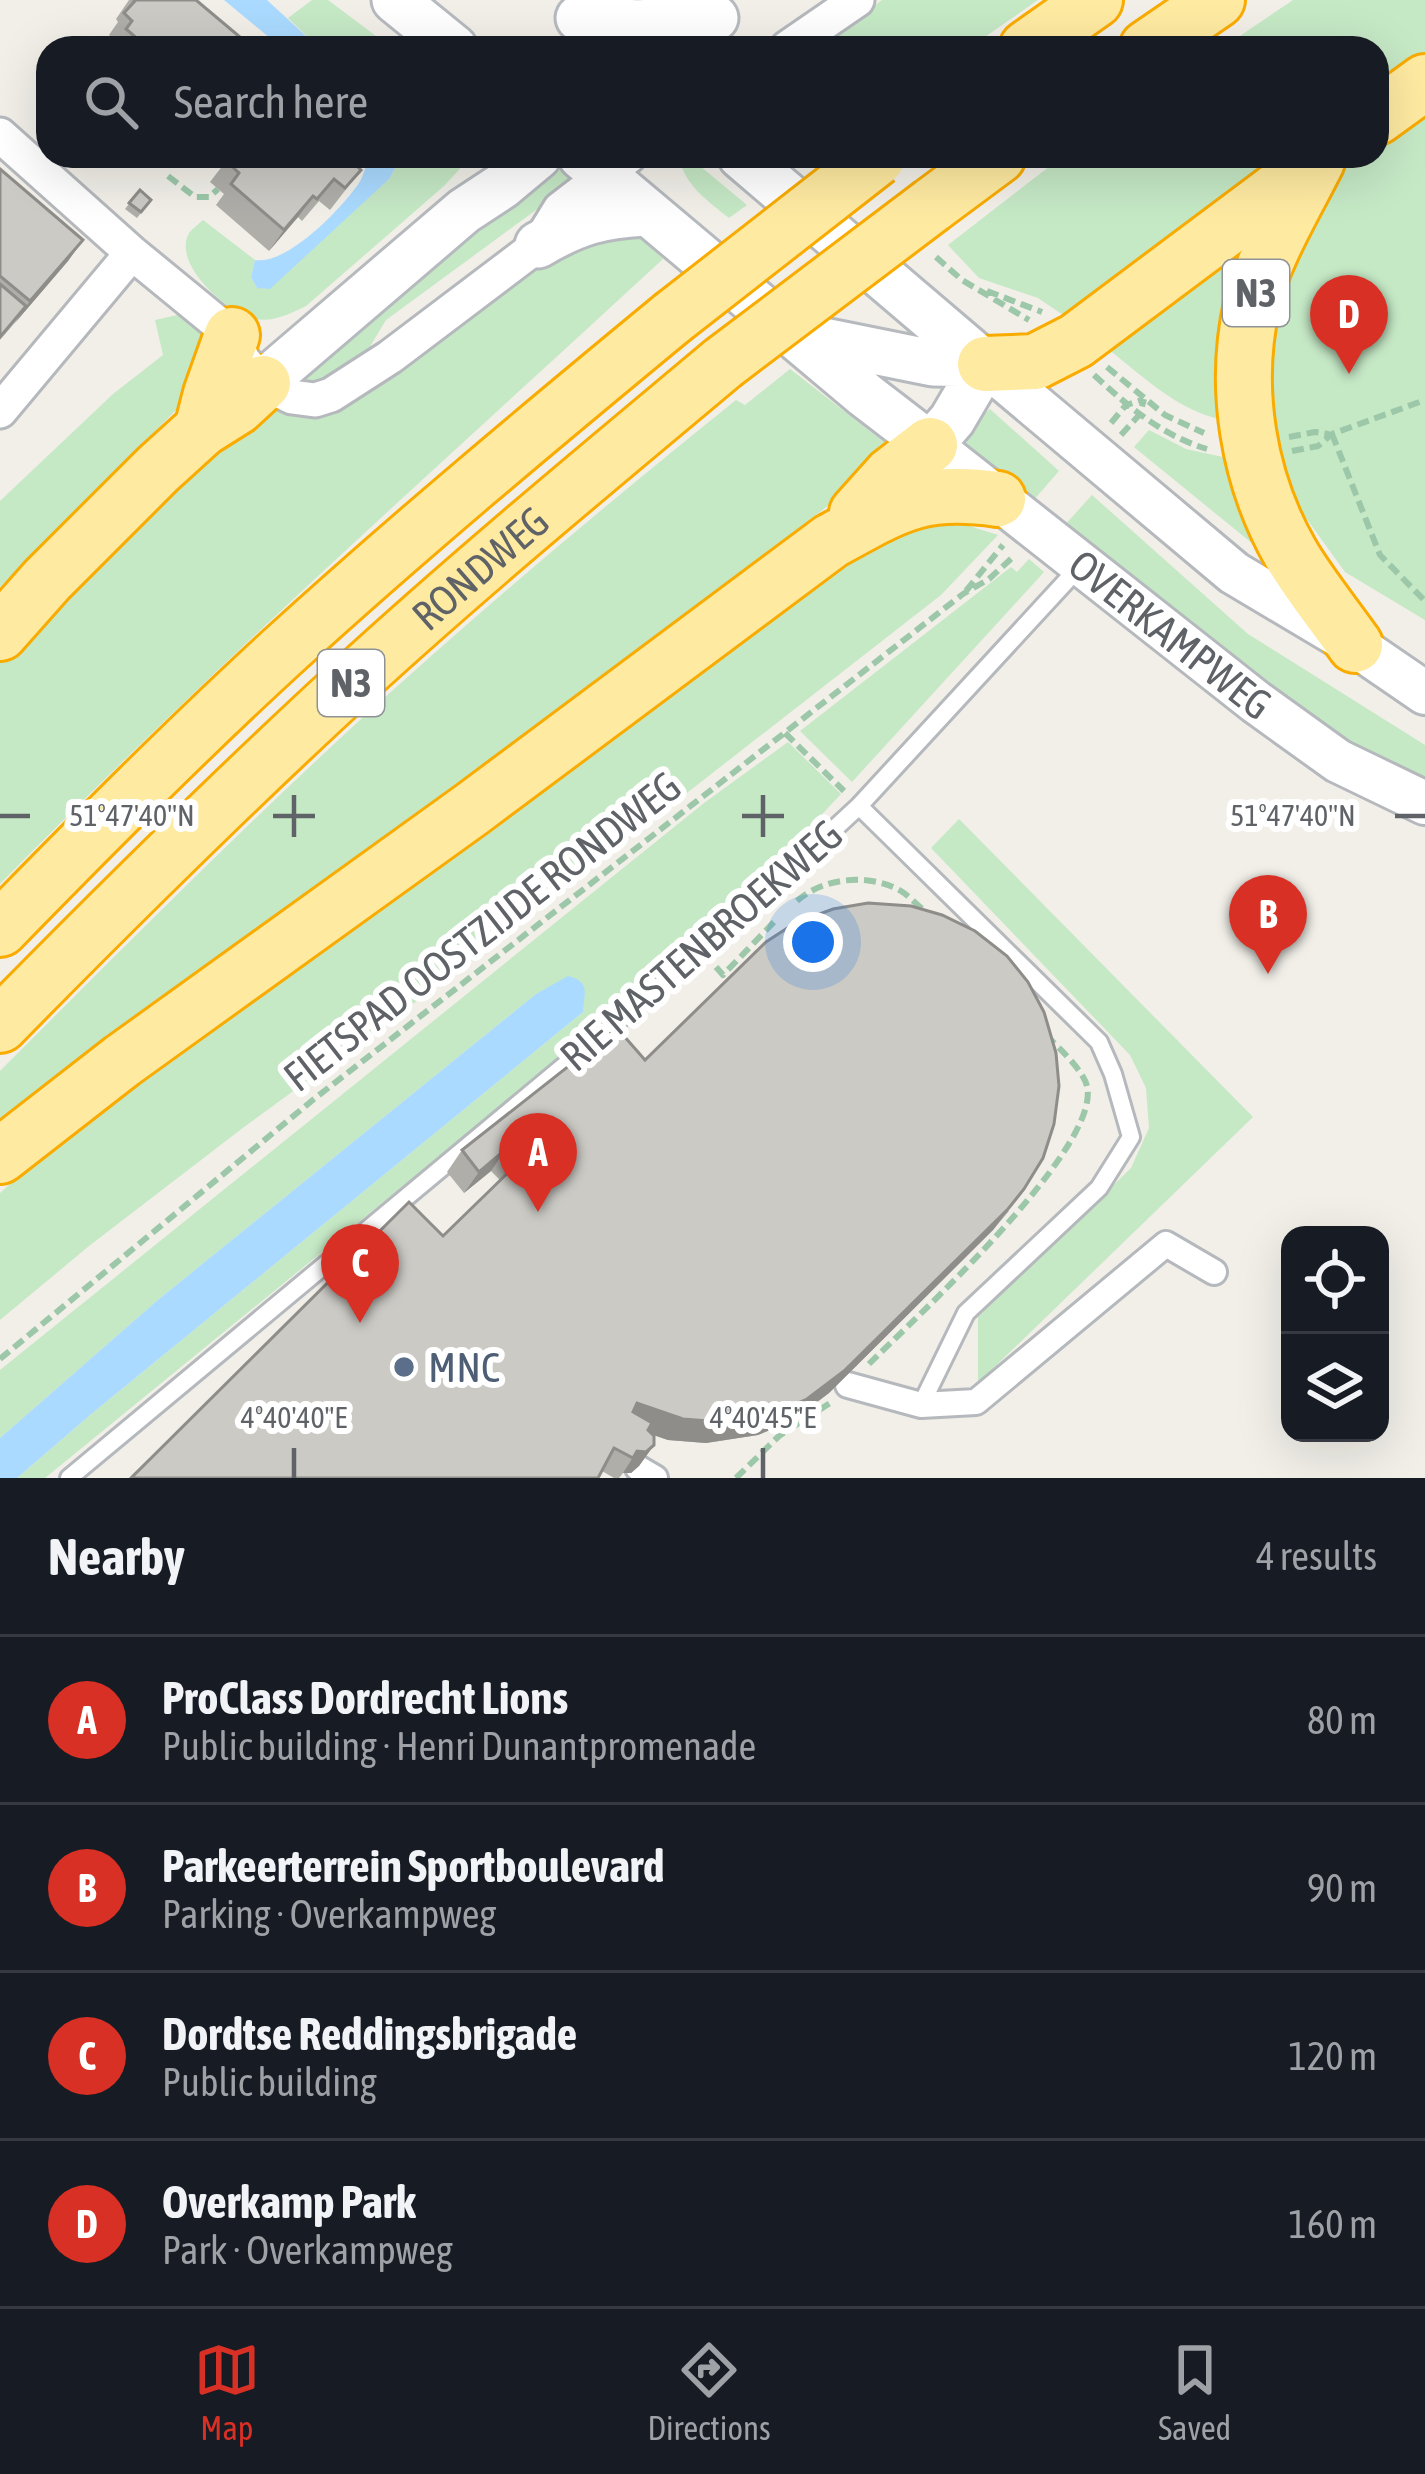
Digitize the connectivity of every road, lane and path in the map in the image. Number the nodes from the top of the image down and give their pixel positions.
1 (395, 0) edge
2 (857, 0) edge
3 (1095, 0) edge
4 (1217, 0) edge
5 (569, 9) edge
6 (726, 9) edge
7 (439, 36) edge
8 (600, 36) edge
9 (690, 36) edge
10 (804, 36) edge
11 (1044, 36) edge
12 (1164, 36) edge
13 (1425, 82) edge
14 (1389, 108) edge
15 (2, 139) edge
16 (477, 168) edge
17 (524, 168) edge
18 (598, 168) edge
19 (609, 168) edge
20 (865, 168) edge
21 (982, 168) edge
22 (1307, 168) edge
23 (1315, 168) edge
24 (168, 176) dead end
25 (787, 178) edge
26 (218, 189) dead end
27 (464, 211) junction
28 (647, 214) junction
29 (538, 245) junction
30 (132, 253) junction
31 (327, 326) junction
32 (232, 335) junction
33 (794, 335) junction
34 (985, 364) junction
35 (263, 383) junction
36 (1144, 399) dead end
37 (1425, 400) edge
38 (1126, 405) dead end
39 (0, 411) edge
40 (202, 429) junction
41 (930, 445) junction
42 (998, 499) junction
43 (831, 541) junction
44 (1008, 561) dead end
45 (1082, 564) junction
46 (1425, 601) edge
47 (0, 633) edge
48 (1355, 645) junction
49 (1425, 693) edge
50 (785, 733) junction
51 (1425, 803) edge
52 (859, 806) junction
53 (926, 912) edge
54 (0, 928) edge
55 (702, 951) junction
56 (723, 975) junction
57 (730, 982) edge
58 (0, 1025) edge
59 (1042, 1030) edge
60 (0, 1156) edge
61 (1214, 1272) dead end
62 (0, 1359) edge
63 (848, 1384) junction
64 (921, 1405) junction
65 (69, 1478) edge
66 (736, 1478) edge

1 - 7 main road
2 - 10 street
3 - 11 highway
4 - 12 highway
5 - 6 main road
5 - 8 main road
6 - 9 main road
13 - 14 highway
15 - 30 street
16 - 27 main road
17 - 27 main road
18 - 29 street
19 - 28 main road
20 - 54 highway, RONDWEG / N3, bridge
21 - 58 highway, RONDWEG / N3, bridge
22 - 34 highway, N3
23 - 48 highway, N3
24 - 26 path
25 - 34 main road
27 - 31 main road
28 - 29 main road
28 - 33 main road
29 - 35 street
30 - 32 street
30 - 39 street
31 - 32 main road
31 - 35 main road
32 - 35 street
32 - 40 highway
33 - 34 main road
33 - 41 main road
34 - 41 main road
34 - 48 street, OVERKAMPWEG
35 - 40 highway
36 - 38 path
37 - 46 path
40 - 47 highway
41 - 42 street, OVERKAMPWEG
41 - 43 highway
42 - 43 highway
42 - 45 street, OVERKAMPWEG
43 - 60 highway
44 - 50 path, FIETSPAD OOSTZIJDE RONDWEG
45 - 51 street, OVERKAMPWEG
45 - 52 lane, RIE MASTENBROEKWEG
48 - 49 street, OVERKAMPWEG
50 - 52 path
50 - 62 path, FIETSPAD OOSTZIJDE RONDWEG
52 - 55 lane, RIE MASTENBROEKWEG
52 - 64 lane
53 - 56 path
55 - 56 path
55 - 65 lane, RIE MASTENBROEKWEG
56 - 57 path
59 - 63 path
61 - 64 street
63 - 64 street
63 - 66 path

